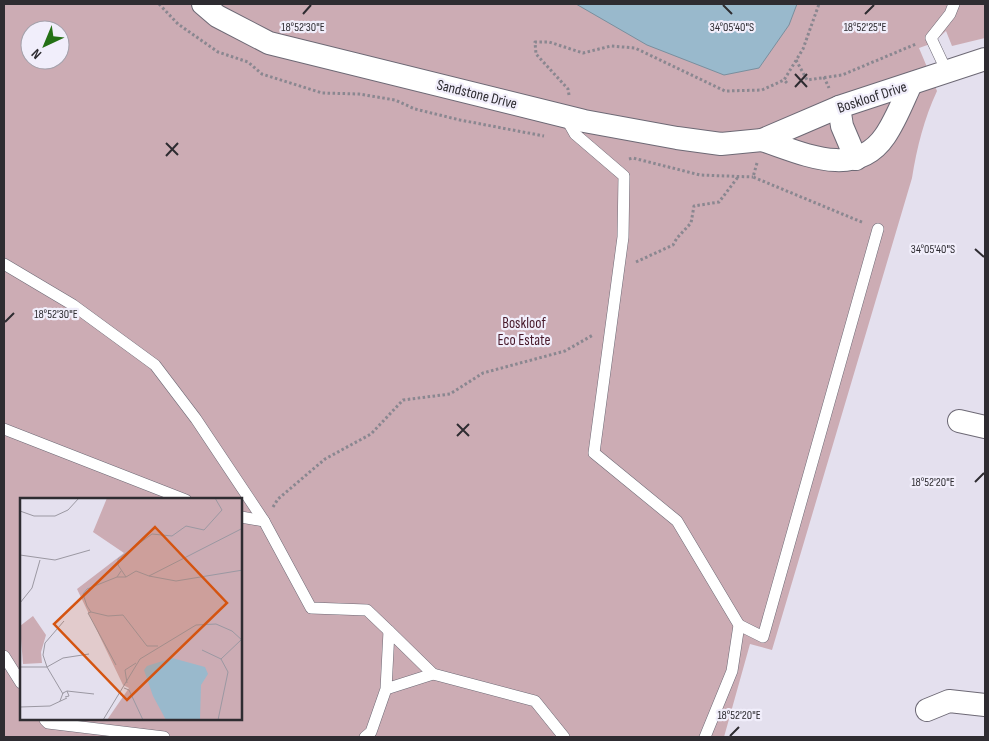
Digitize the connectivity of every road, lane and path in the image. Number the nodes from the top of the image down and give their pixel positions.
1 (159, 4) edge
2 (203, 4) edge
3 (819, 4) edge
4 (954, 4) edge
5 (931, 38) junction
6 (985, 59) edge
7 (796, 60) junction
8 (947, 72) junction
9 (911, 84) junction
10 (839, 107) junction
11 (564, 116) junction
12 (548, 136) dead end
13 (762, 140) junction
14 (856, 159) junction
15 (607, 161) junction
16 (738, 176) junction
17 (753, 176) junction
18 (878, 229) joint
19 (4, 264) edge
20 (618, 278) junction
21 (599, 332) dead end
22 (959, 421) dead end
23 (985, 426) edge
24 (4, 429) edge
25 (181, 498) edge
26 (242, 517) edge
27 (264, 521) junction
28 (738, 625) junction
29 (389, 631) junction
30 (4, 656) edge
31 (433, 674) junction
32 (20, 681) edge
33 (386, 689) junction
34 (985, 705) edge
35 (927, 710) dead end
36 (46, 721) edge
37 (164, 737) edge
38 (365, 737) edge
39 (564, 737) edge
40 (705, 737) edge

1 - 12 path
2 - 11 street, Sandstone Drive
3 - 7 path
4 - 5 lane
5 - 7 path
5 - 8 lane
6 - 8 street, Boskloof Drive
7 - 11 path
8 - 9 street, Boskloof Drive
9 - 10 street, Boskloof Drive
9 - 14 street
10 - 13 street, Boskloof Drive
10 - 14 street
11 - 13 street, Sandstone Drive
11 - 15 lane
13 - 14 street
13 - 17 path
15 - 16 path
15 - 20 lane
16 - 17 path
16 - 20 path
17 - 18 path
18 - 28 lane
19 - 27 lane
20 - 28 lane
21 - 27 path
22 - 23 street
24 - 25 lane
26 - 27 lane
27 - 29 lane
28 - 40 lane
29 - 31 lane
29 - 33 lane
30 - 32 lane
31 - 33 lane
31 - 39 lane
33 - 38 lane
34 - 35 street
36 - 37 lane

